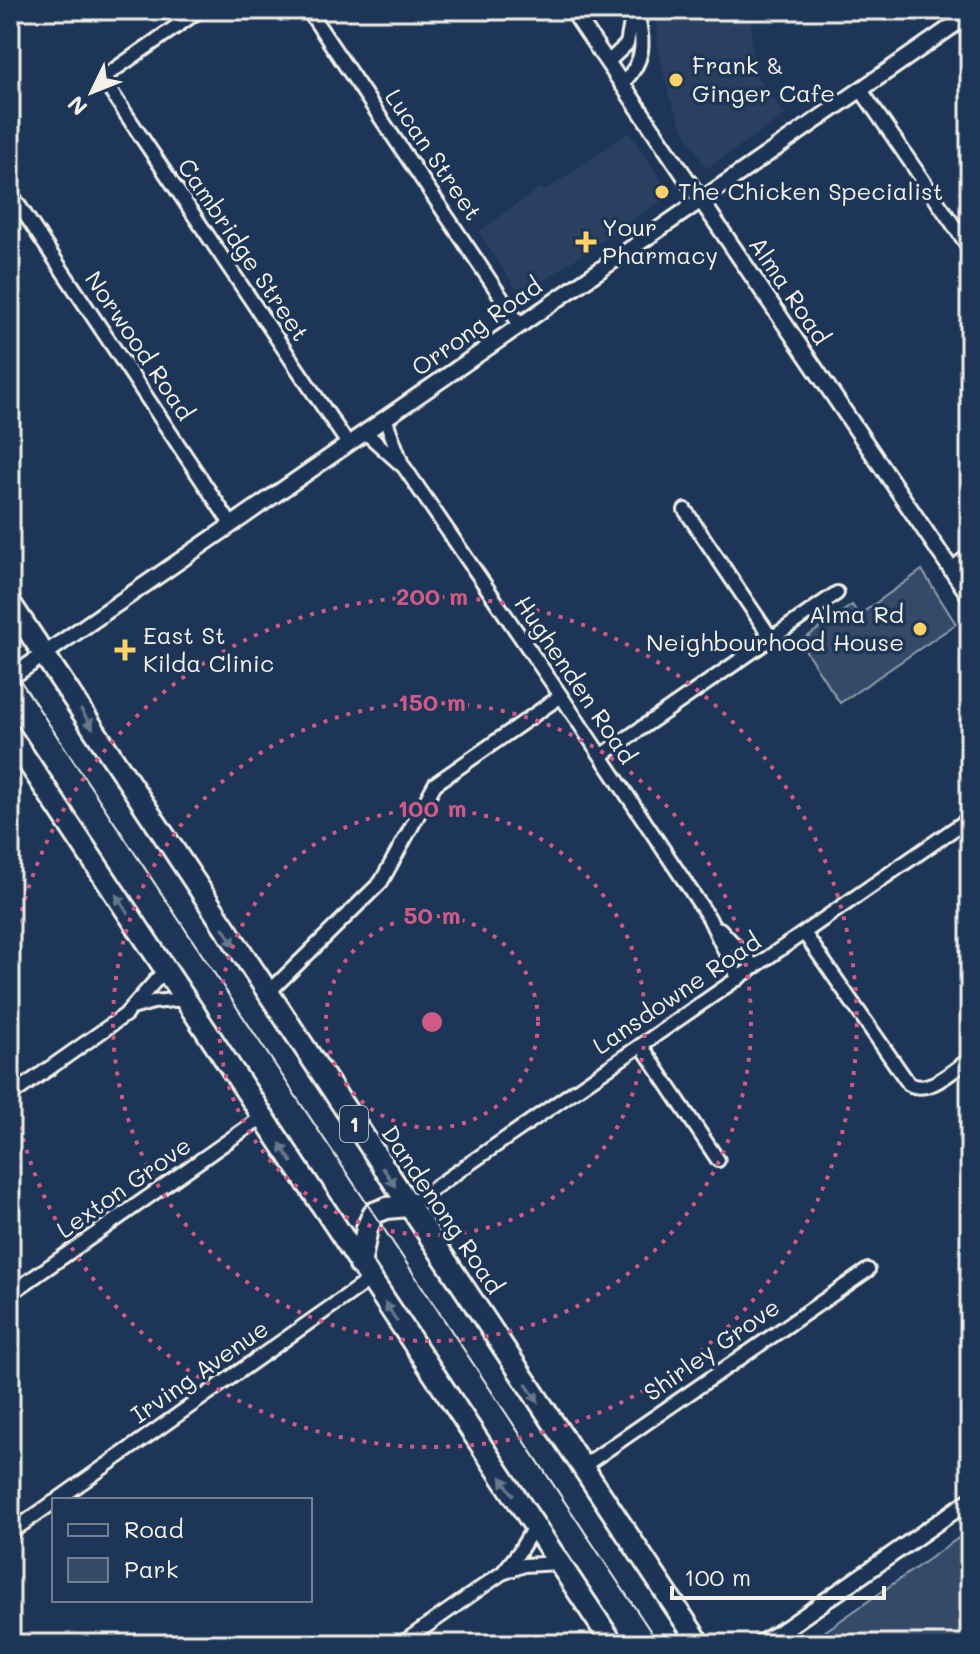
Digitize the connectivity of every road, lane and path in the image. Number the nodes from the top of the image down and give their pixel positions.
1 (200, 10) edge
2 (308, 10) edge
3 (572, 10) edge
4 (635, 10) edge
5 (970, 14) edge
6 (608, 62) junction
7 (622, 84) junction
8 (861, 90) junction
9 (10, 192) edge
10 (701, 200) junction
11 (970, 249) edge
12 (520, 325) junction
13 (385, 418) junction
14 (365, 432) junction
15 (348, 444) junction
16 (404, 467) junction
17 (685, 510) dead end
18 (231, 524) junction
19 (970, 555) edge
20 (951, 569) junction
21 (837, 593) dead end
22 (970, 597) edge
23 (10, 603) edge
24 (772, 639) junction
25 (44, 654) junction
26 (10, 678) edge
27 (561, 696) junction
28 (10, 735) edge
29 (601, 756) junction
30 (970, 818) edge
31 (709, 918) junction
32 (804, 933) junction
33 (755, 967) junction
34 (165, 970) junction
35 (738, 979) junction
36 (267, 994) junction
37 (184, 999) junction
38 (132, 1008) junction
39 (641, 1045) junction
40 (970, 1059) edge
41 (10, 1096) edge
42 (262, 1117) junction
43 (718, 1160) dead end
44 (408, 1206) junction
45 (868, 1270) dead end
46 (365, 1272) junction
47 (10, 1294) edge
48 (582, 1467) junction
49 (59, 1498) edge
50 (970, 1500) edge
51 (52, 1503) edge
52 (534, 1527) junction
53 (10, 1533) edge
54 (558, 1563) junction
55 (502, 1573) junction
56 (788, 1627) junction
57 (401, 1644) edge
58 (613, 1644) edge
59 (700, 1644) edge
60 (759, 1644) edge
61 (772, 1644) edge

1 - 15 street, Cambridge Street
2 - 12 street, Lucan Street
3 - 6 street, Alma Road
4 - 6 street
4 - 7 street
5 - 8 street, Orrong Road
6 - 7 street, Alma Road
7 - 10 street, Alma Road
8 - 10 street, Orrong Road
8 - 11 street
9 - 18 street, Norwood Road
10 - 12 street, Orrong Road
10 - 20 street, Alma Road
12 - 13 street, Orrong Road
13 - 14 street, Orrong Road
13 - 16 street, Hughenden Road
14 - 15 street, Orrong Road
14 - 16 street, Hughenden Road
15 - 18 street, Orrong Road
16 - 27 street, Hughenden Road
17 - 24 street
18 - 25 street, Orrong Road
19 - 20 street
20 - 22 street, Alma Road
21 - 24 street
23 - 25 highway, Dandenong Road / 1
24 - 29 street
25 - 26 street, Orrong Road
25 -> 36 highway, Dandenong Road / 1
27 - 29 street, Hughenden Road
27 - 36 street
34 -> 28 highway
29 - 31 street, Hughenden Road
30 - 32 street, Lansdowne Road
31 - 33 street, Hughenden Road
31 - 35 street, Hughenden Road
32 - 33 street, Lansdowne Road
32 - 40 street
33 - 35 street, Lansdowne Road
34 - 37 highway
34 - 38 street
35 - 39 street, Lansdowne Road
36 -> 44 highway, Dandenong Road / 1
37 - 38 street
37 - 42 highway
38 - 41 street
39 - 43 street
39 - 44 street, Lansdowne Road
46 -> 42 highway
42 - 47 street, Lexton Grove
44 - 46 highway
44 -> 48 highway, Dandenong Road / 1
45 - 48 street, Shirley Grove
46 - 49 street, Irving Avenue
52 -> 46 highway
48 - 59 highway, Dandenong Road / 1
50 - 56 street
51 - 53 street, Irving Avenue
52 - 54 highway
52 - 55 street
54 - 55 street
54 - 58 highway
55 - 57 street
56 - 60 street
56 - 61 street

